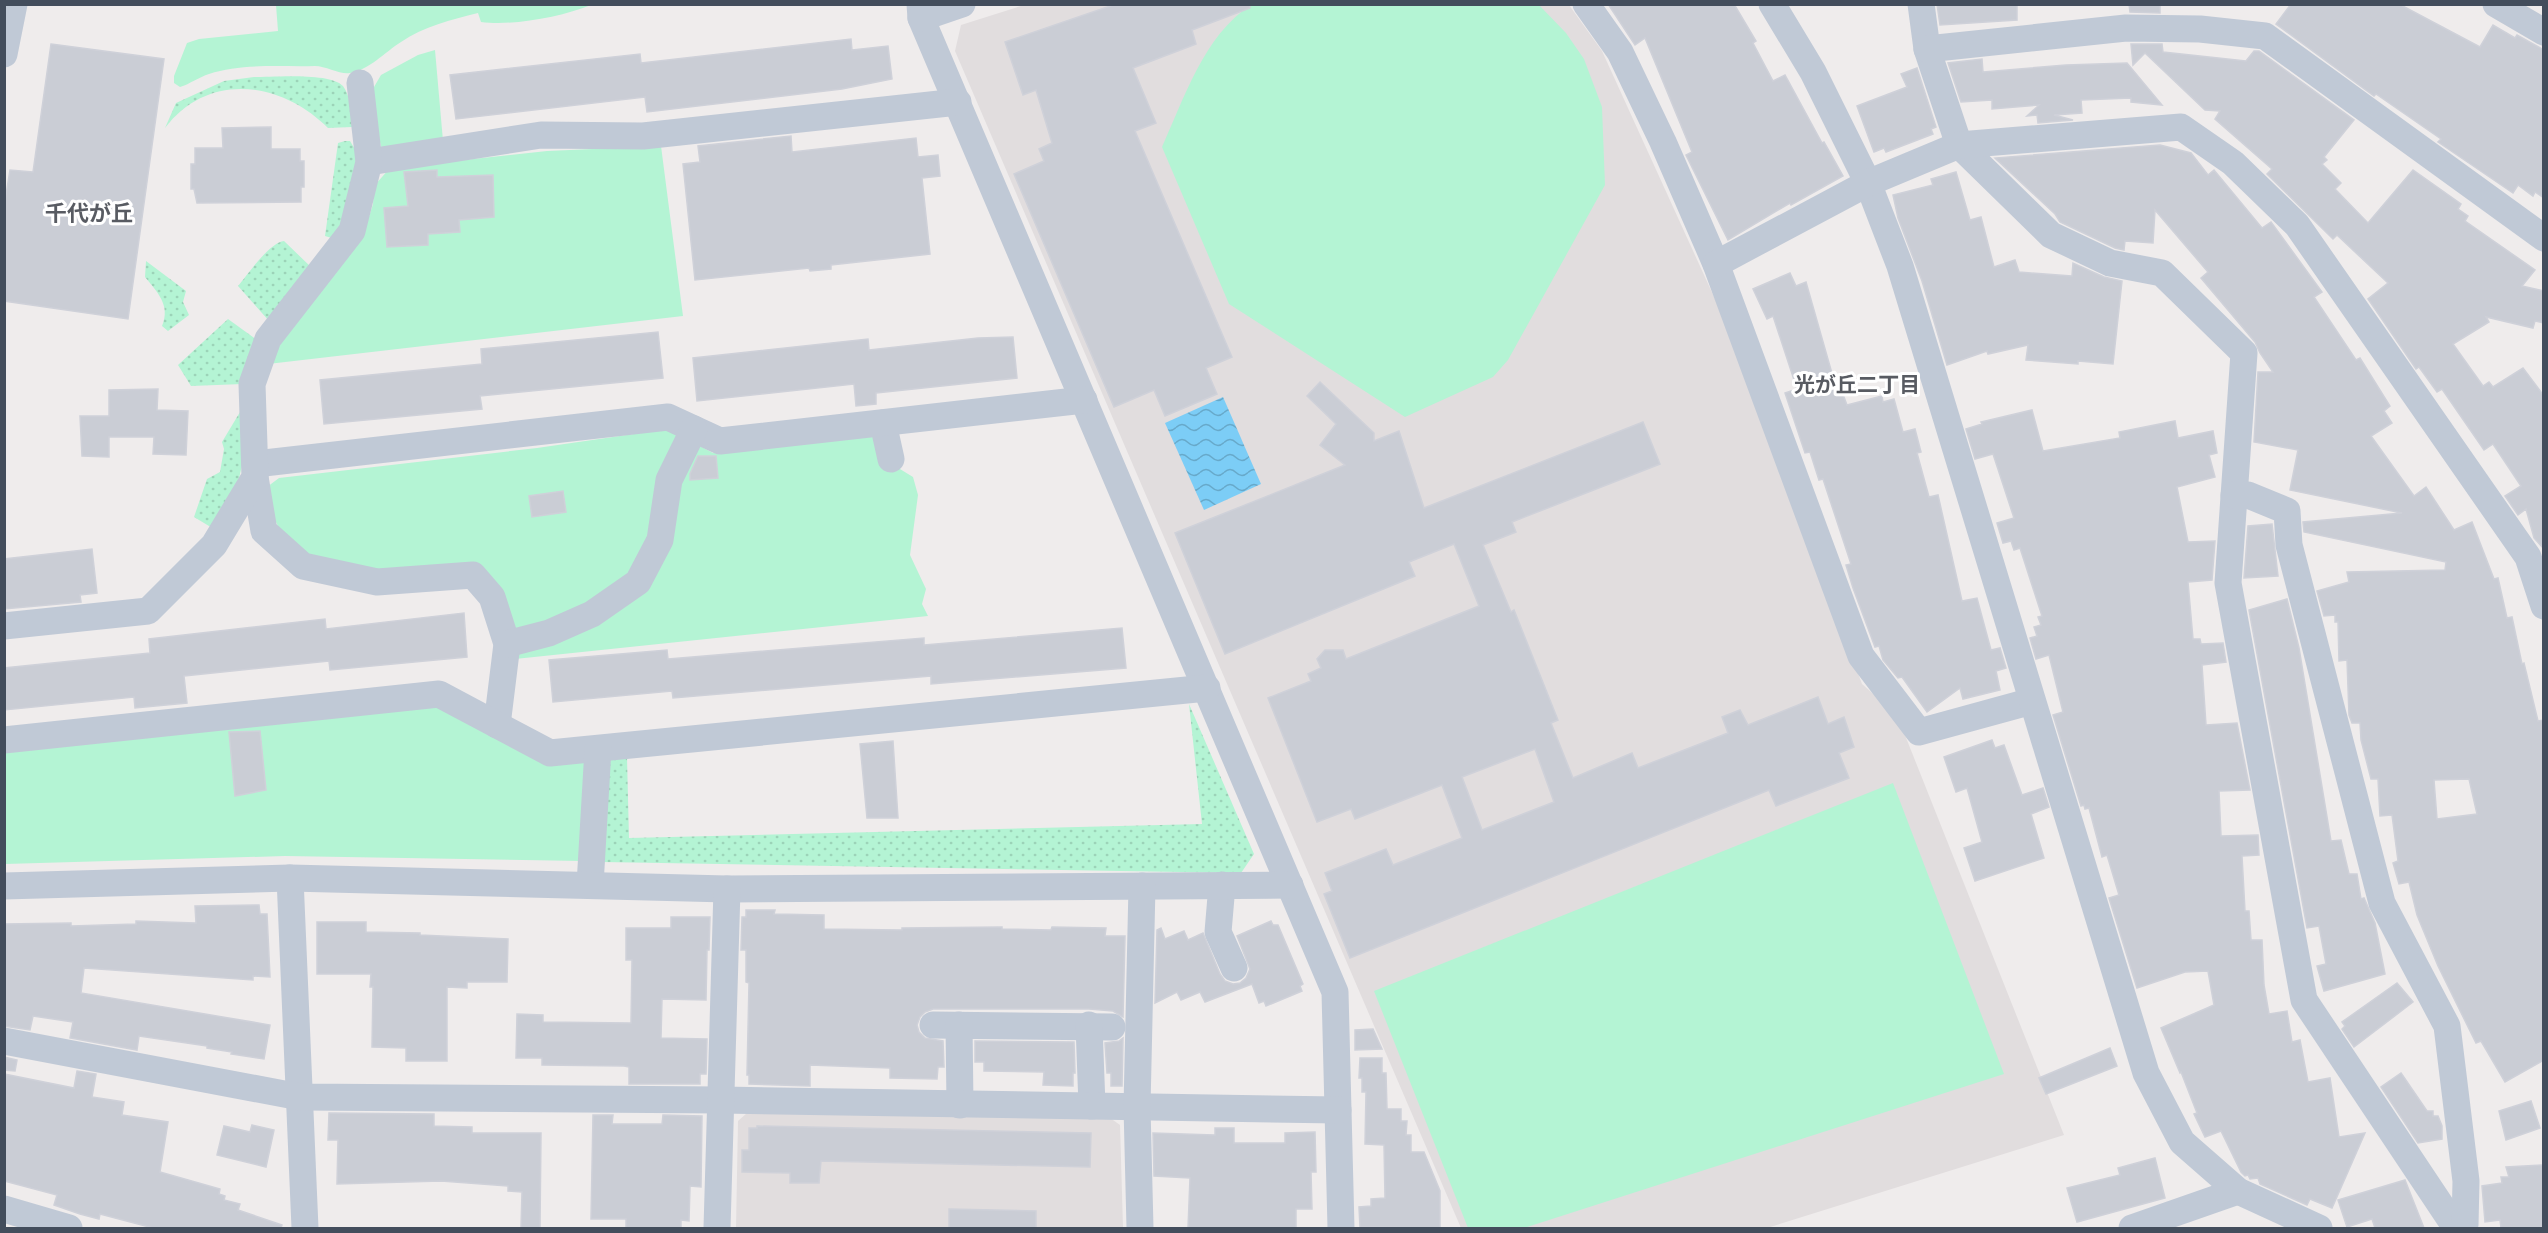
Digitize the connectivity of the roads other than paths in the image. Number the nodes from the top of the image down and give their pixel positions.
1 (14, 4) edge
2 (962, 4) edge
3 (1586, 4) edge
4 (1772, 4) edge
5 (1921, 4) edge
6 (2496, 4) edge
7 (920, 11) edge
8 (2544, 32) edge
9 (1927, 49) junction
10 (4, 54) edge
11 (360, 83) dead end
12 (958, 102) junction
13 (1959, 145) junction
14 (369, 162) junction
15 (1868, 183) junction
16 (2544, 238) edge
17 (1716, 264) junction
18 (1084, 400) junction
19 (883, 423) junction
20 (694, 429) junction
21 (891, 459) dead end
22 (255, 470) junction
23 (2234, 495) junction
24 (2544, 606) edge
25 (4, 626) edge
26 (507, 644) junction
27 (1207, 688) junction
28 (2032, 701) junction
29 (497, 725) junction
30 (4, 741) edge
31 (598, 748) junction
32 (290, 878) junction
33 (590, 885) junction
34 (1222, 885) junction
35 (1290, 885) junction
36 (4, 886) edge
37 (1142, 886) junction
38 (727, 889) junction
39 (1234, 968) dead end
40 (4, 1041) edge
41 (300, 1097) junction
42 (721, 1100) junction
43 (960, 1105) junction
44 (1092, 1107) junction
45 (1137, 1107) junction
46 (1338, 1110) junction
47 (2238, 1191) junction
48 (4, 1209) edge
49 (2457, 1225) edge
50 (69, 1228) edge
51 (305, 1228) edge
52 (717, 1228) edge
53 (1140, 1228) edge
54 (1341, 1228) edge
55 (2132, 1228) edge
56 (2319, 1228) edge

1 - 10 street
2 - 7 street
3 - 17 street
4 - 15 street
5 - 9 street
6 - 8 street
7 - 12 street
9 - 13 street
9 - 16 street
11 - 14 street
12 - 14 street
12 - 18 street
13 - 15 street
13 - 23 street
13 - 24 street
14 - 22 street
15 - 17 street
15 - 28 street
17 - 28 street
18 - 19 street
18 - 27 street
19 - 20 street
19 - 21 street
20 - 22 street
20 - 26 street
22 - 25 street
22 - 26 street
23 - 49 street
23 - 49 street
26 - 29 street
27 - 31 street
27 - 35 street
28 - 47 street
29 - 30 street
29 - 31 street
31 - 33 street
32 - 33 street
32 - 36 street
32 - 41 street
33 - 38 street
34 - 35 street
34 - 37 street
34 - 39 street
35 - 46 street
37 - 38 street
37 - 45 street
38 - 42 street
40 - 41 street
41 - 42 street
41 - 51 street
42 - 43 street
42 - 52 street
43 - 44 street
43 - 44 street
44 - 45 street
45 - 46 street
45 - 53 street
46 - 54 street
47 - 55 street
47 - 56 street
48 - 50 street

